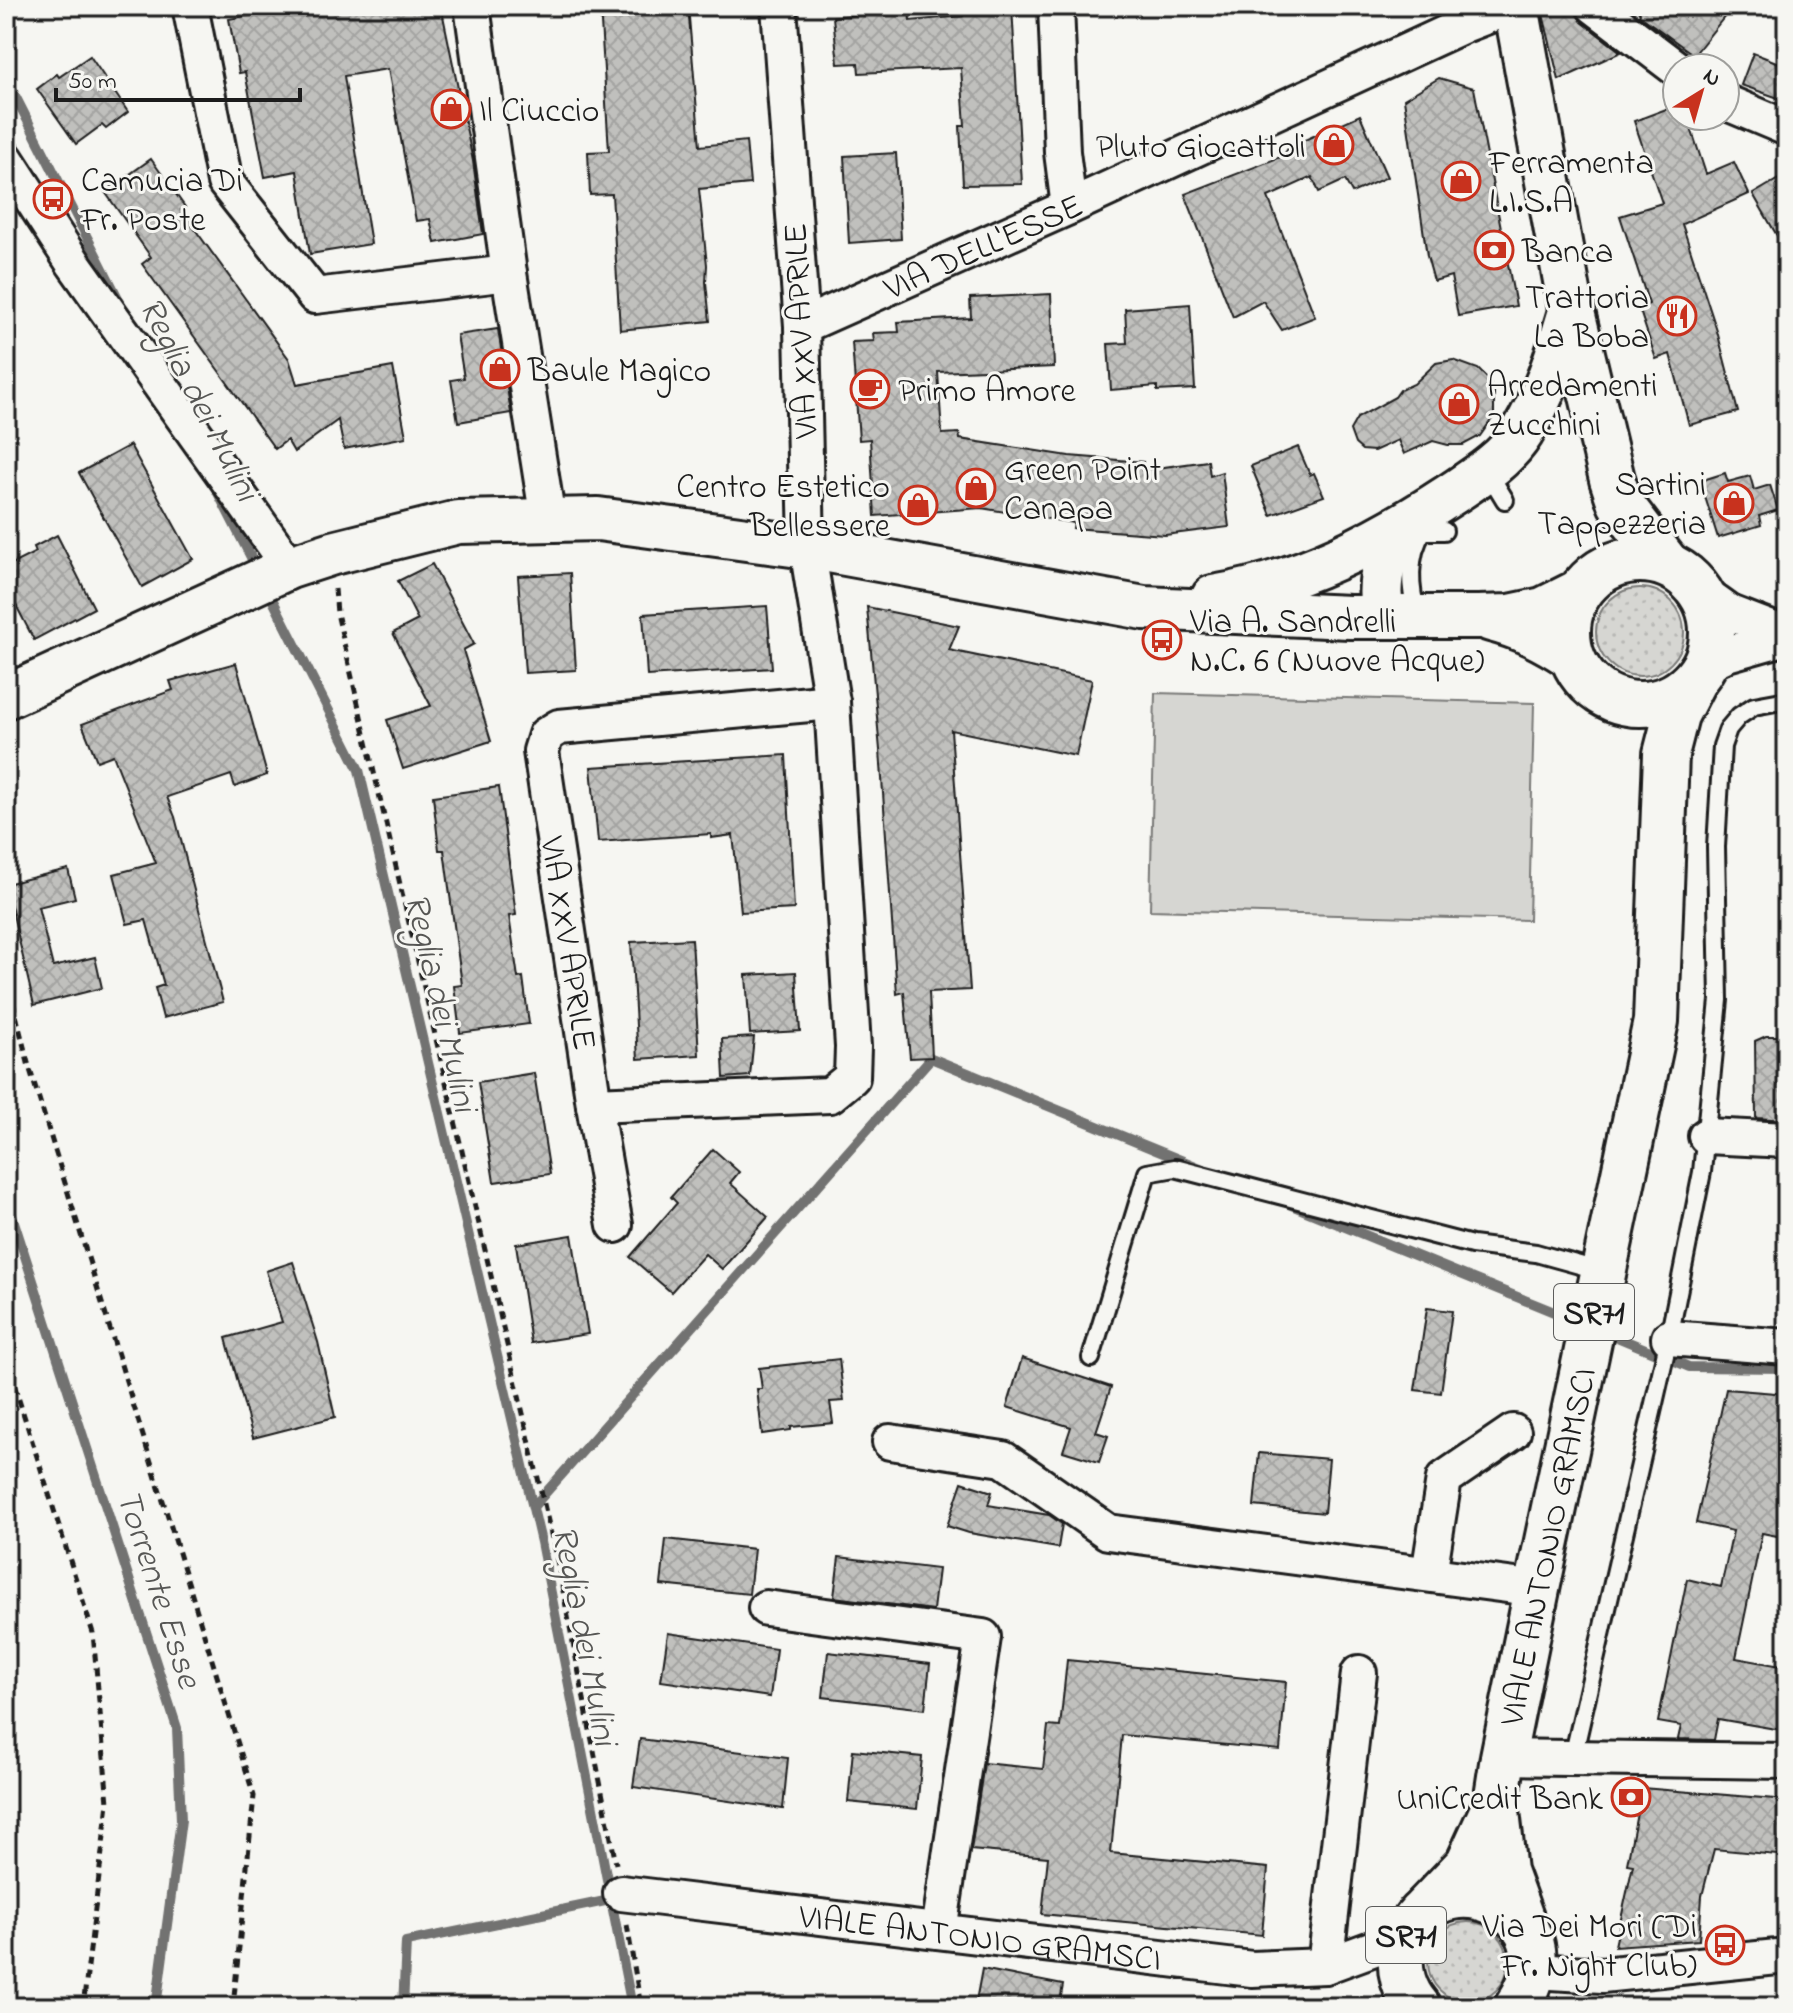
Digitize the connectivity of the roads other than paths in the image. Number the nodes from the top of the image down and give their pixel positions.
1 (190, 6) edge
2 (472, 6) edge
3 (779, 6) edge
4 (1056, 6) edge
5 (1515, 6) edge
6 (1594, 6) edge
7 (1661, 57) edge
8 (1741, 109) edge
9 (1787, 128) edge
10 (6, 159) edge
11 (1069, 207) junction
12 (509, 273) junction
13 (1571, 308) junction
14 (802, 326) junction
15 (1612, 479) junction
16 (548, 520) junction
17 (1399, 527) junction
18 (1444, 531) dead end
19 (807, 547) junction
20 (1666, 563) junction
21 (290, 567) junction
22 (1589, 580) junction
23 (1702, 593) junction
24 (1144, 608) junction
25 (1401, 617) junction
26 (1478, 617) junction
27 (1787, 636) edge
28 (1571, 657) junction
29 (1699, 673) junction
30 (6, 697) edge
31 (1787, 700) edge
32 (1616, 701) junction
33 (832, 702) junction
34 (1665, 818) junction
35 (594, 1105) junction
36 (1706, 1136) junction
37 (1787, 1140) edge
38 (615, 1225) dead end
39 (1603, 1271) junction
40 (1669, 1338) junction
41 (1787, 1347) edge
42 (1091, 1358) dead end
43 (1513, 1432) dead end
44 (890, 1442) dead end
45 (1429, 1574) junction
46 (1537, 1589) junction
47 (766, 1608) dead end
48 (1359, 1673) dead end
49 (1503, 1757) junction
50 (1573, 1757) junction
51 (1787, 1761) edge
52 (1496, 1803) junction
53 (621, 1893) road end
54 (1414, 1924) junction
55 (1525, 1929) junction
56 (939, 1931) junction
57 (1787, 1956) edge
58 (1332, 1964) junction
59 (1526, 1989) edge
60 (1413, 2000) edge

1 - 12 street
2 - 12 street
3 - 14 street, VIA XXV APRILE
4 - 11 street
5 - 11 street, VIA DELL'ESSE
5 - 13 main road
6 - 7 street
8 - 9 street
10 - 21 street
11 - 14 street, VIA DELL'ESSE
12 - 16 street
13 - 15 main road
13 - 17 street
14 - 19 street, VIA XXV APRILE
15 - 20 main road
15 - 22 main road
16 - 19 street
16 - 21 street
17 - 24 street
17 - 25 street
18 - 25 lane
19 - 24 street
19 - 33 street, VIA XXV APRILE
20 - 22 main road
20 - 23 main road
21 - 30 street
22 - 26 street
22 - 28 main road
23 - 27 street
23 - 29 main road, VIALE ANTONIO GRAMSCI / SR71
24 - 25 street
25 - 26 street
26 - 28 street
27 - 29 street
28 - 32 main road, VIALE ANTONIO GRAMSCI / SR71
29 - 32 main road
29 - 34 main road, VIALE ANTONIO GRAMSCI / SR71
31 - 36 lane
32 - 34 main road, VIALE ANTONIO GRAMSCI / SR71
33 - 35 street, VIA XXV APRILE
33 - 35 street, VIA XXV APRILE
34 - 39 main road, VIALE ANTONIO GRAMSCI / SR71
35 - 38 street, VIA XXV APRILE
36 - 37 street
36 - 40 lane
39 - 42 lane
39 - 46 main road, VIALE ANTONIO GRAMSCI / SR71
40 - 41 street
40 - 50 lane
43 - 45 street
44 - 45 street
45 - 46 street
46 - 49 main road, VIALE ANTONIO GRAMSCI / SR71
47 - 56 street
48 - 58 street
49 - 50 street
49 - 52 main road, VIALE ANTONIO GRAMSCI / SR71
50 - 51 street
52 - 54 main road, VIALE ANTONIO GRAMSCI / SR71
52 - 55 main road, VIALE ANTONIO GRAMSCI / SR71
53 - 56 street, VIALE ANTONIO GRAMSCI
54 - 55 main road, VIALE ANTONIO GRAMSCI / SR71
54 - 58 street, VIALE ANTONIO GRAMSCI
54 - 60 main road, VIALE ANTONIO GRAMSCI / SR71
55 - 59 main road, VIALE ANTONIO GRAMSCI / SR71
56 - 58 street, VIALE ANTONIO GRAMSCI
57 - 59 street
58 - 60 street, VIALE ANTONIO GRAMSCI

